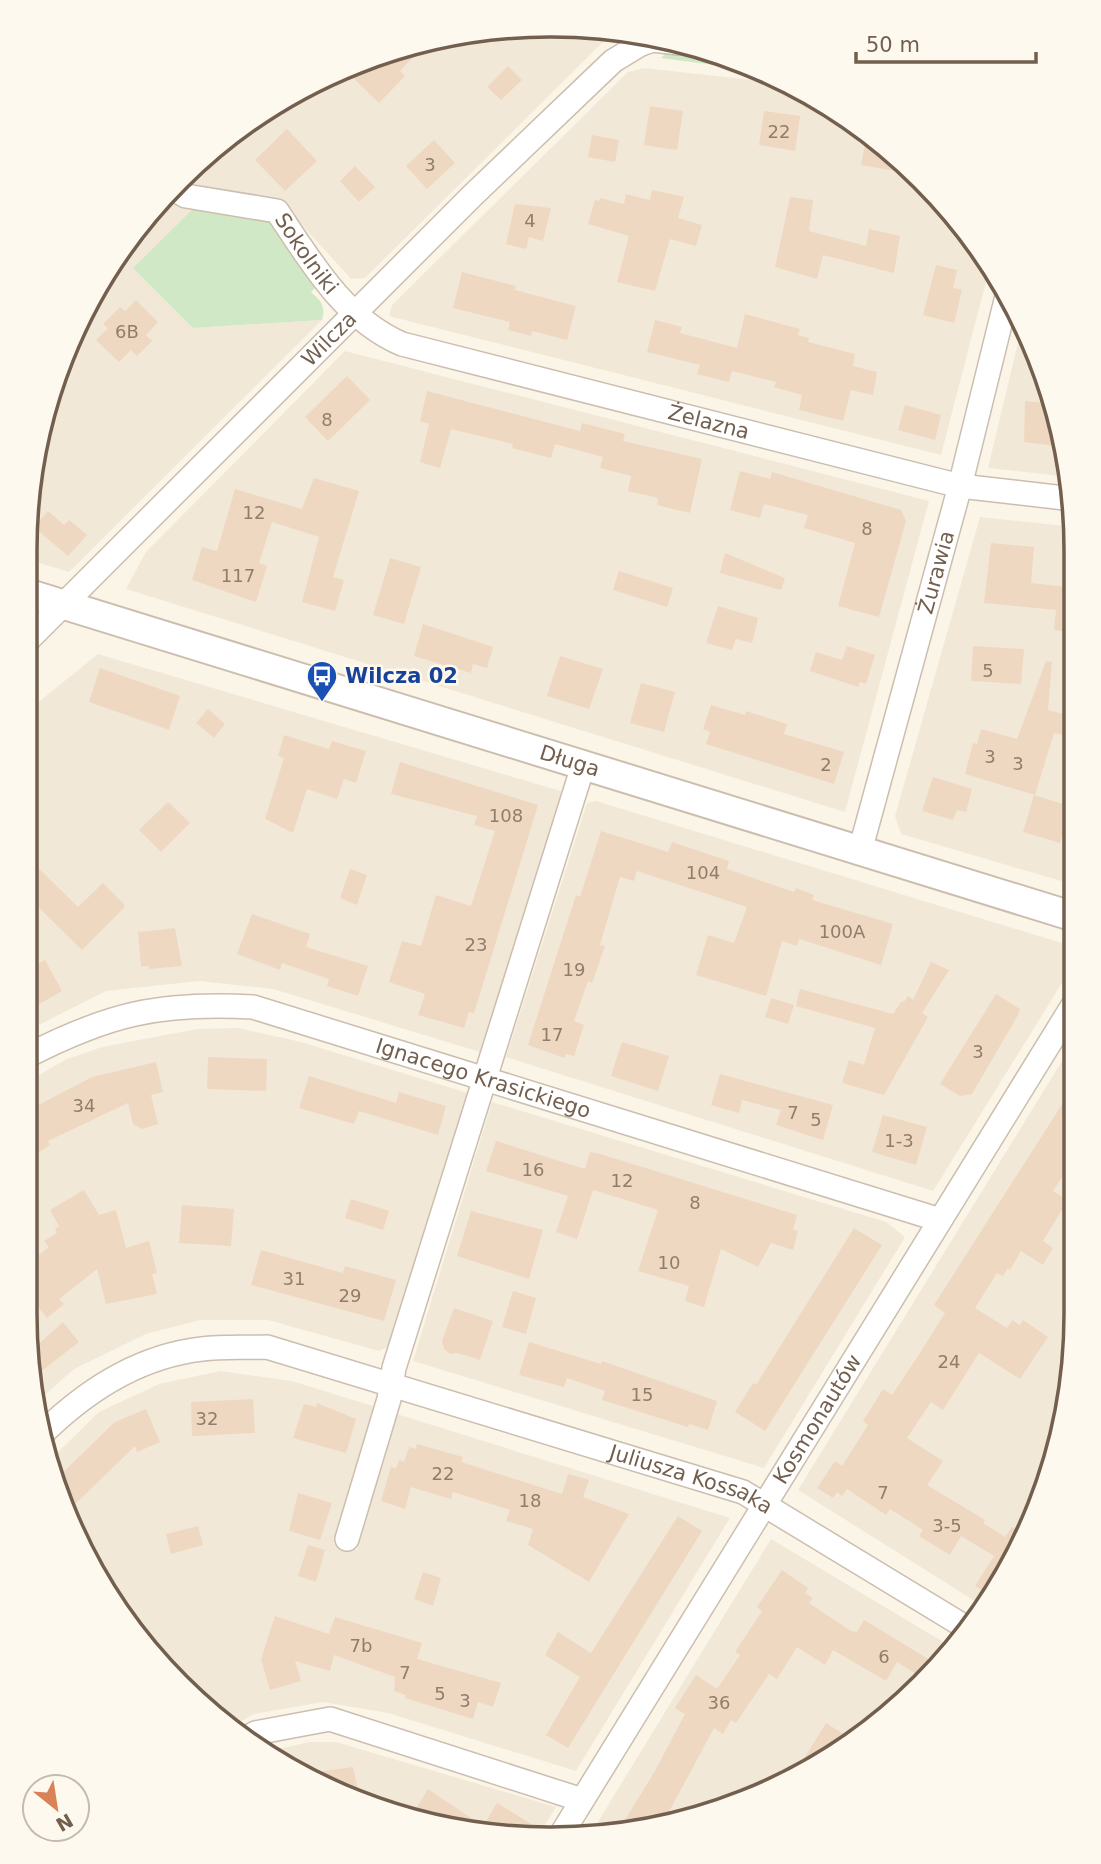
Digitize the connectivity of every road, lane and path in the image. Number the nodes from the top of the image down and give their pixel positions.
1 (632, 44) edge
2 (181, 193) edge
3 (1004, 310) edge
4 (355, 314) junction
5 (960, 486) junction
6 (1061, 498) edge
7 (37, 596) edge
8 (65, 605) junction
9 (37, 632) edge
10 (583, 765) junction
11 (860, 851) junction
12 (1064, 914) edge
13 (1064, 1020) edge
14 (37, 1051) edge
15 (486, 1079) junction
16 (940, 1220) junction
17 (391, 1383) junction
18 (50, 1427) edge
19 (764, 1503) junction
20 (347, 1539) dead end
21 (960, 1624) edge
22 (254, 1733) edge
23 (582, 1800) junction
24 (566, 1827) edge

1 - 4 street, Wilcza
2 - 4 street, Sokolniki
3 - 5 street, Żurawia
4 - 5 street, Żelazna
4 - 8 street, Wilcza
5 - 6 street, Żelazna
5 - 11 street, Żurawia
7 - 8 street, Długa
8 - 9 street, Wilcza
8 - 10 street, Długa
10 - 11 street, Długa
10 - 15 street
11 - 12 street, Długa
13 - 16 street, Kosmonautów
14 - 15 street, Ignacego Krasickiego
15 - 16 street, Ignacego Krasickiego
15 - 17 street
16 - 19 street, Kosmonautów
17 - 18 street, Juliusza Kossaka
17 - 19 street, Juliusza Kossaka
17 - 20 street
19 - 21 street, Juliusza Kossaka
19 - 23 street, Kosmonautów
22 - 23 street
23 - 24 street, Kosmonautów

